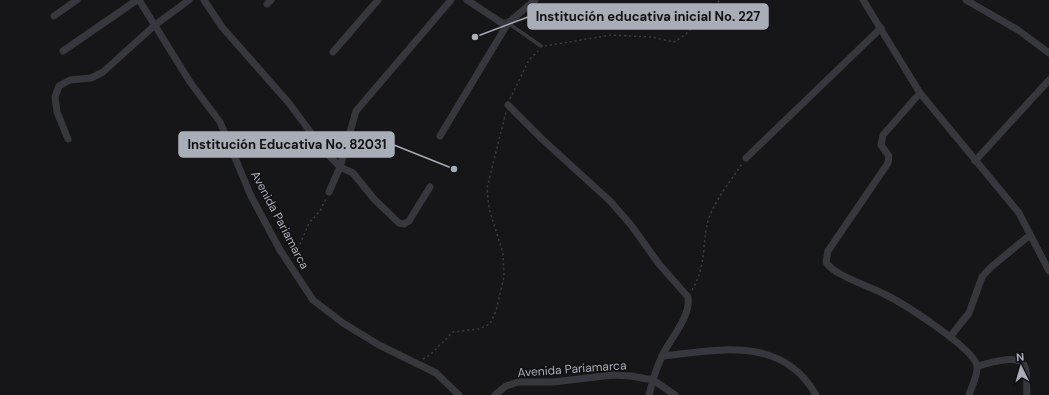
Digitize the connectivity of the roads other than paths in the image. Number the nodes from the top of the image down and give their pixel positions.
1 (77, 0) edge
2 (138, 0) edge
3 (189, 0) edge
4 (204, 0) edge
5 (378, 0) edge
6 (452, 0) edge
7 (467, 0) edge
8 (535, 0) edge
9 (863, 0) edge
10 (966, 0) edge
11 (54, 16) dead end
12 (508, 23) junction
13 (155, 25) junction
14 (882, 28) junction
15 (542, 46) road end
16 (63, 51) dead end
17 (333, 52) dead end
18 (1049, 53) edge
19 (1049, 80) edge
20 (920, 93) junction
21 (508, 105) road end
22 (440, 136) dead end
23 (68, 139) dead end
24 (746, 158) road end
25 (975, 161) junction
26 (340, 167) junction
27 (430, 187) dead end
28 (329, 192) road end
29 (1030, 235) junction
30 (1049, 271) edge
31 (950, 337) junction
32 (662, 356) junction
33 (977, 366) junction
34 (653, 380) junction
35 (460, 395) edge
36 (495, 395) edge
37 (649, 395) edge
38 (675, 395) edge
39 (816, 395) edge
40 (969, 395) edge
41 (1027, 395) edge

1 - 11 street
2 - 13 street, Avenida Pariamarca
2 - 16 street
3 - 13 street
4 - 26 street
5 - 17 street
6 - 26 street
7 - 12 street
8 - 12 street
9 - 14 street
10 - 18 street
12 - 15 lane
12 - 22 street
13 - 23 street
13 - 35 street, Avenida Pariamarca
14 - 20 street
14 - 24 street
19 - 25 street
20 - 25 street
20 - 31 street
21 - 32 street
25 - 29 street
26 - 27 street
26 - 28 street
29 - 30 street
29 - 31 street
31 - 33 street
32 - 34 street
32 - 39 street
33 - 40 street
33 - 41 street
34 - 36 street, Avenida Pariamarca
34 - 37 street
34 - 38 street

